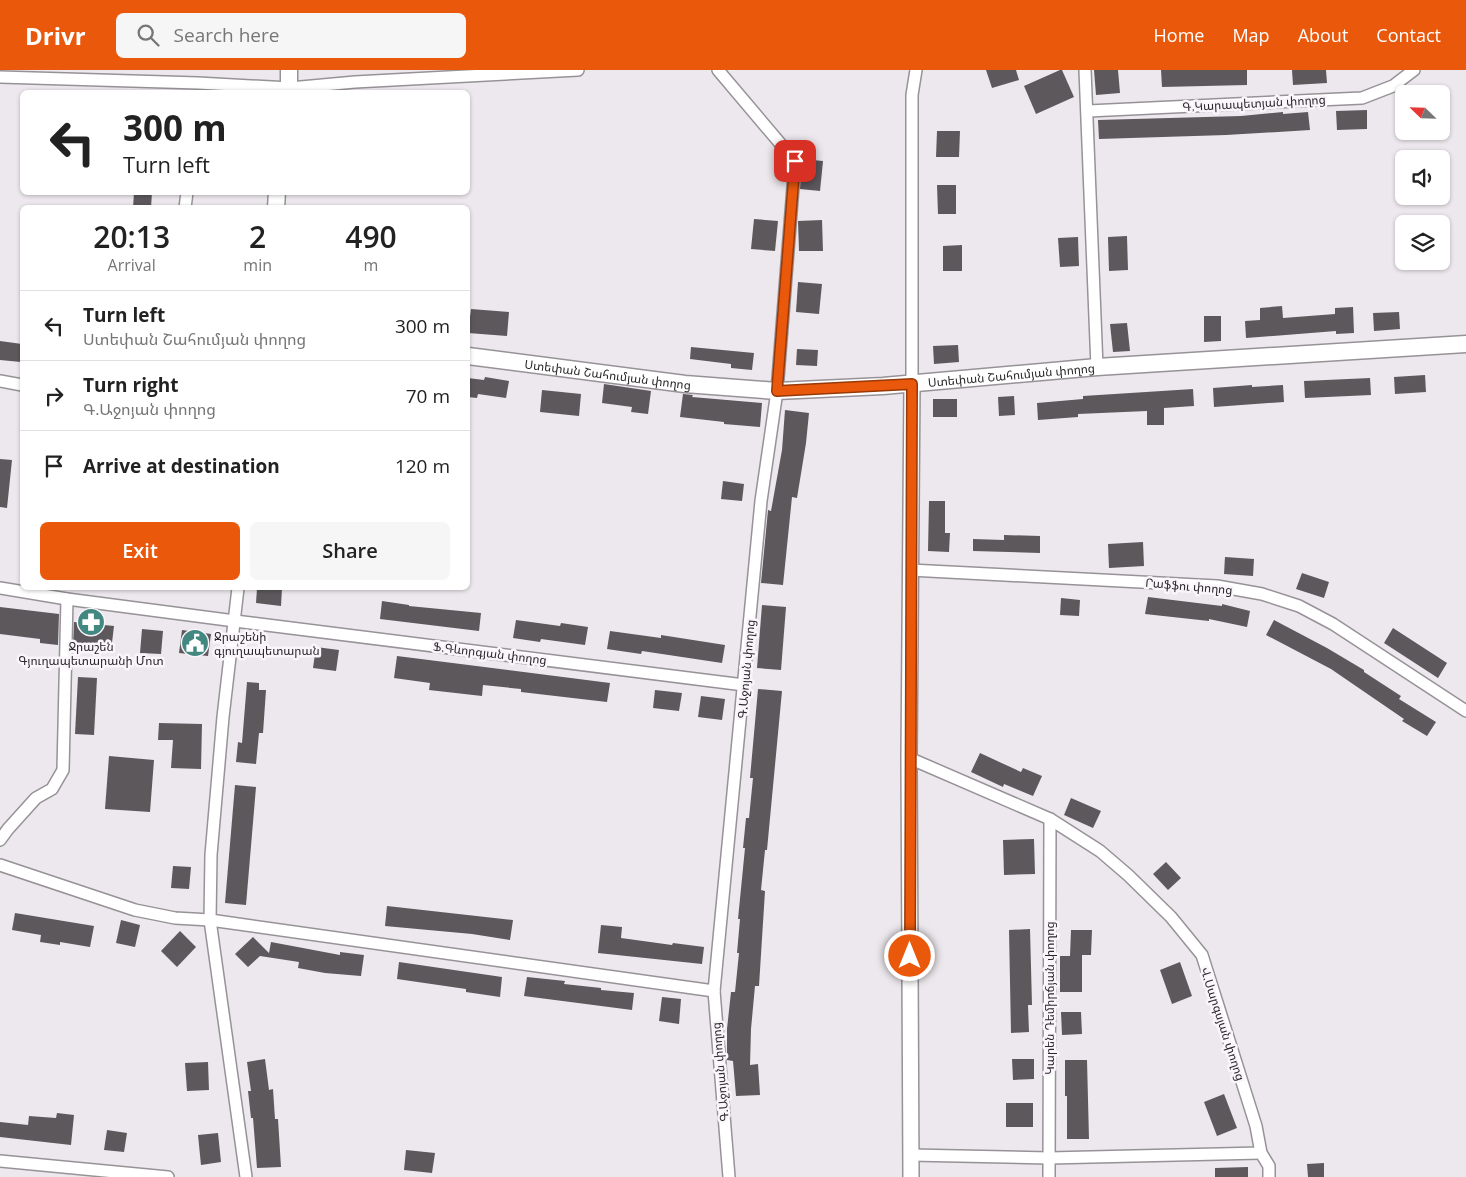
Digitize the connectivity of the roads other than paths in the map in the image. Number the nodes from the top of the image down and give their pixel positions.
1 (578, 70) edge
2 (718, 70) edge
3 (916, 70) edge
4 (1086, 70) edge
5 (1414, 70) edge
6 (0, 77) edge
7 (289, 83) edge
8 (197, 88) edge
9 (1088, 110) junction
10 (1466, 344) edge
11 (470, 356) edge
12 (1097, 367) junction
13 (0, 381) edge
14 (20, 384) edge
15 (912, 384) junction
16 (777, 391) junction
17 (910, 570) junction
18 (0, 588) edge
19 (238, 590) edge
20 (67, 599) junction
21 (235, 621) junction
22 (744, 685) junction
23 (1466, 711) edge
24 (909, 758) junction
25 (1050, 819) junction
26 (0, 840) edge
27 (0, 865) edge
28 (210, 920) junction
29 (714, 991) junction
30 (1261, 1153) junction
31 (911, 1155) junction
32 (1049, 1158) junction
33 (0, 1160) edge
34 (168, 1177) edge
35 (246, 1177) edge
36 (729, 1177) edge
37 (911, 1177) edge
38 (1050, 1177) edge
39 (1269, 1177) edge

1 - 7 street
2 - 16 street, Գ.Աջոյան փողոց
3 - 15 street
4 - 9 street
5 - 9 street, Գ.Կարապետյան փողոց
6 - 8 street
7 - 8 street
9 - 12 street
10 - 12 main road, Ստեփան Շահումյան փողոց
11 - 16 main road, Ստեփան Շահումյան փողոց
12 - 15 main road, Ստեփան Շահումյան փողոց
13 - 14 street
15 - 16 main road, Ստեփան Շահումյան փողոց
15 - 17 street
16 - 22 street, Գ.Աջոյան փողոց
17 - 23 street, Րաֆֆու փողոց
17 - 24 street
18 - 20 street, Ֆ.Գևորգյան փողոց
19 - 21 street
20 - 21 street, Ֆ.Գևորգյան փողոց
20 - 26 street
21 - 22 street, Ֆ.Գևորգյան փողոց
21 - 28 street
22 - 29 street, Գ.Աջոյան փողոց
24 - 25 street, Վ.Սարգսյան փողոց
24 - 31 street
25 - 30 street, Վ.Սարգսյան փողոց
25 - 32 street, Կարեն Դեմիրճյան փողոց
27 - 28 street
28 - 29 street
28 - 35 street
29 - 36 street, Գ.Աջոյան փողոց
30 - 32 street
30 - 39 street, Վ.Սարգսյան փողոց
31 - 32 street
31 - 37 street
32 - 38 street, Կարեն Դեմիրճյան փողոց
33 - 34 street

